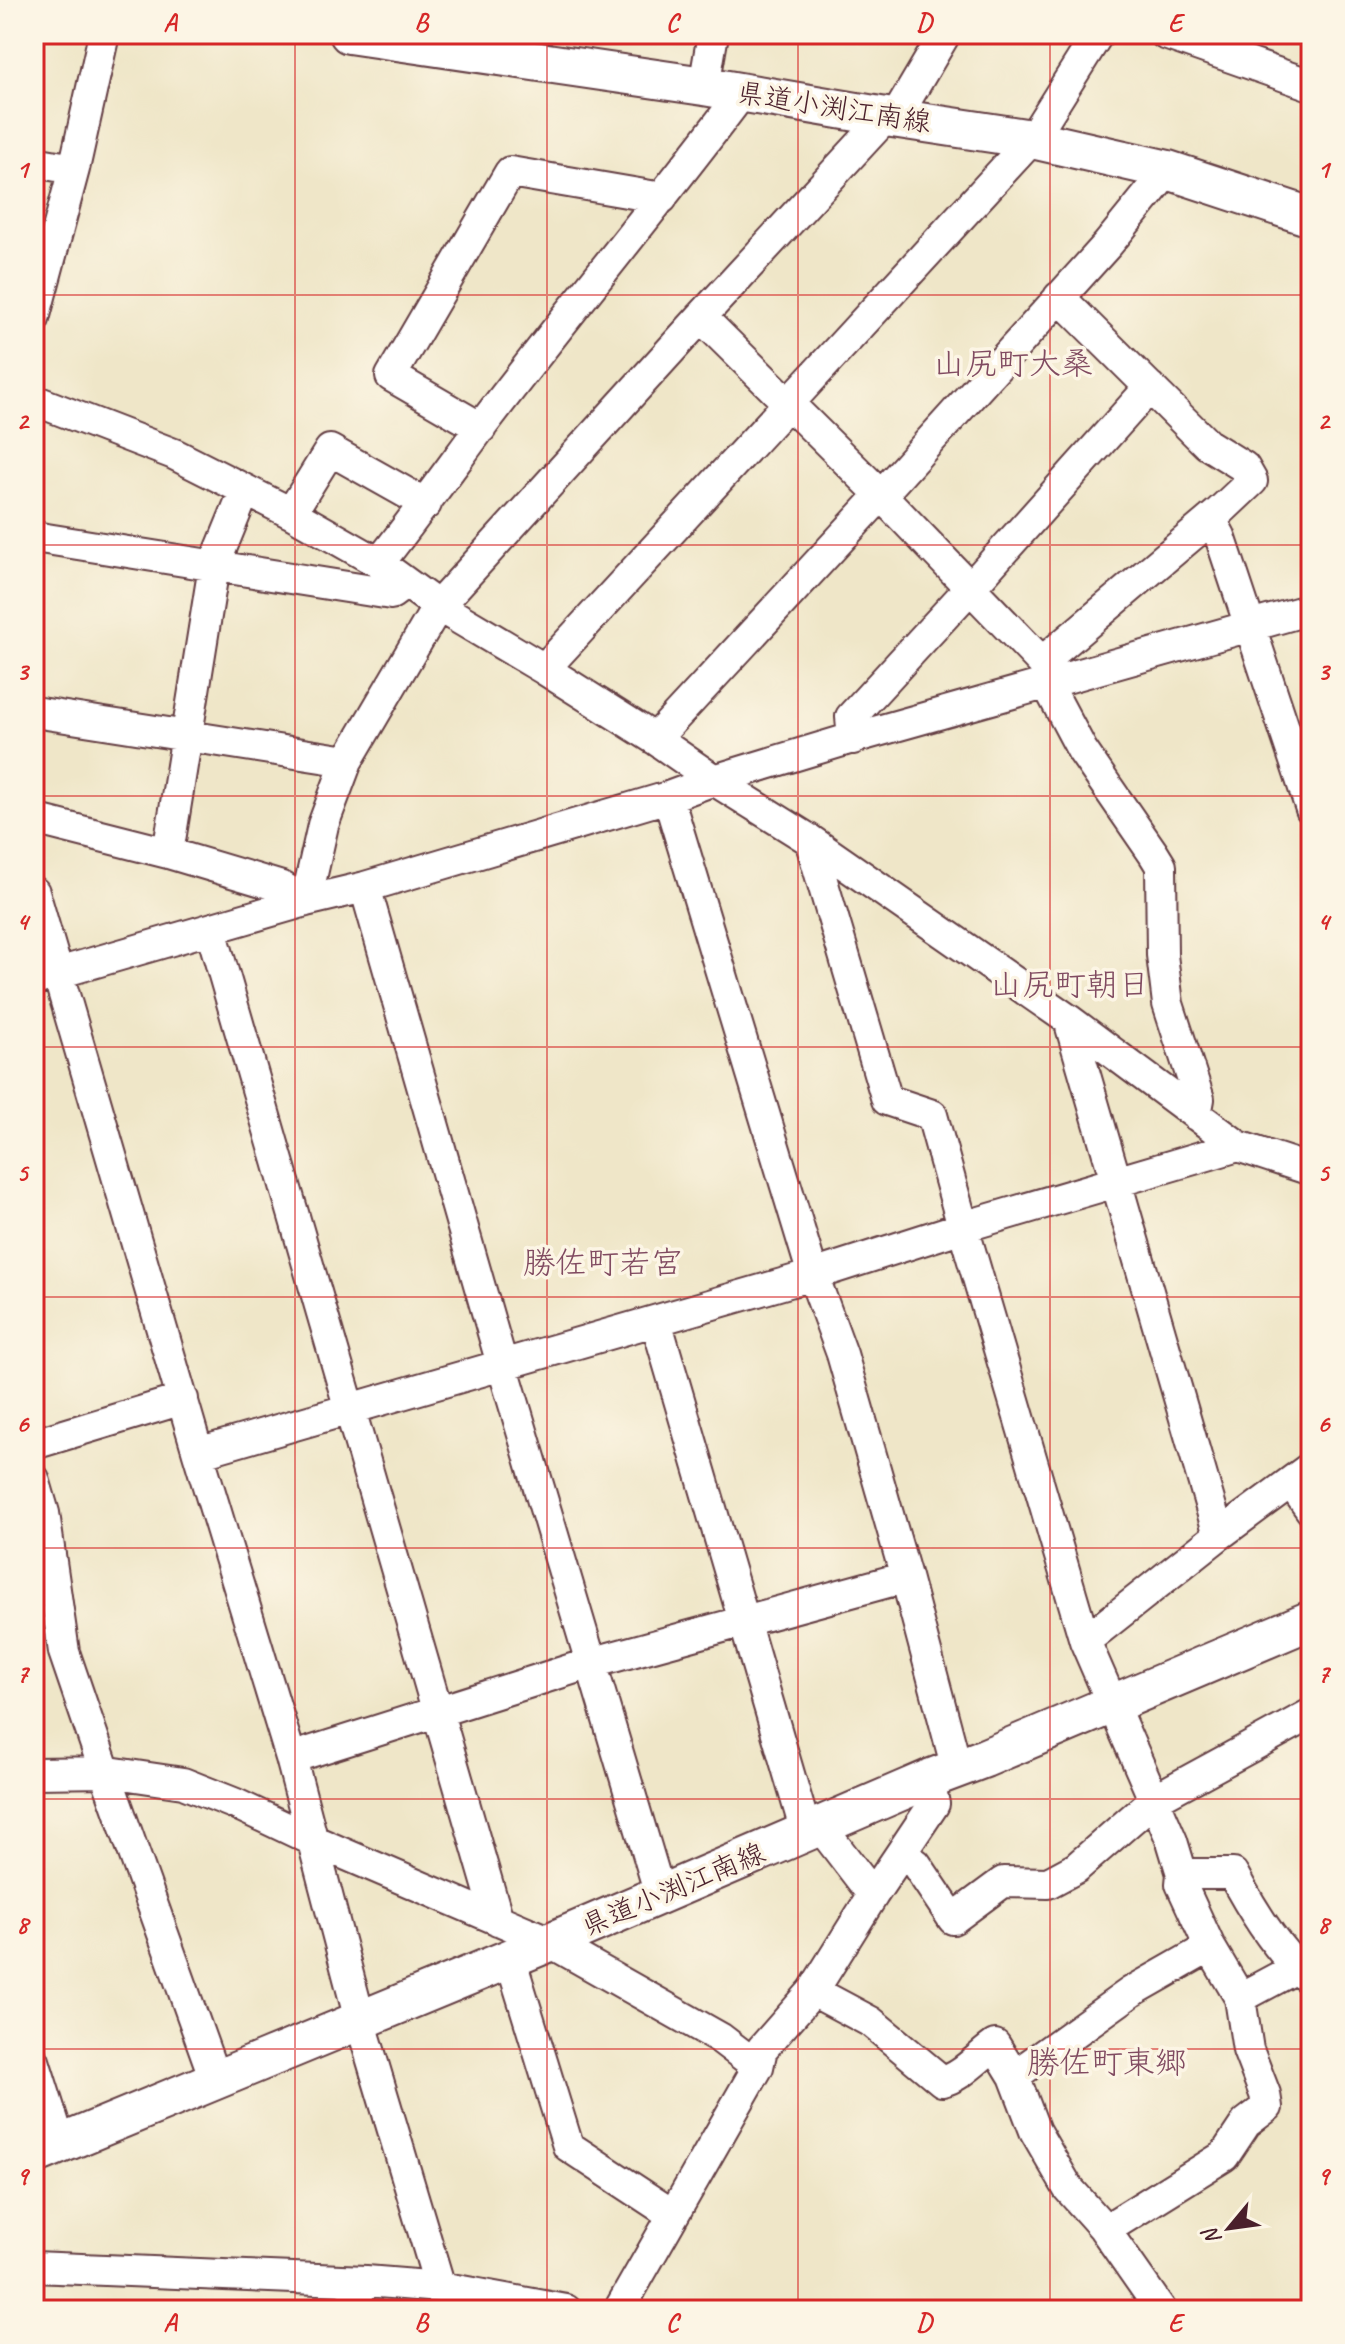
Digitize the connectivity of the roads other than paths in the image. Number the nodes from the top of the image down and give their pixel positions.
1 (104, 34) edge
2 (349, 34) edge
3 (713, 34) edge
4 (945, 34) edge
5 (1098, 34) edge
6 (1165, 34) edge
7 (420, 39) edge
8 (1311, 85) edge
9 (704, 86) junction
10 (742, 93) junction
11 (891, 117) junction
12 (1032, 139) junction
13 (34, 162) edge
14 (74, 169) junction
15 (1168, 170) junction
16 (662, 198) junction
17 (1311, 217) edge
18 (1059, 297) junction
19 (701, 317) junction
20 (34, 319) edge
21 (1150, 387) junction
22 (34, 400) edge
23 (788, 403) junction
24 (481, 428) junction
25 (245, 490) junction
26 (881, 495) junction
27 (426, 504) junction
28 (291, 513) junction
29 (1211, 519) junction
30 (34, 537) edge
31 (379, 563) junction
32 (214, 566) junction
33 (406, 583) junction
34 (970, 588) junction
35 (438, 606) junction
36 (1311, 609) edge
37 (1250, 626) junction
38 (544, 669) junction
39 (1049, 675) junction
40 (34, 712) edge
41 (186, 735) junction
42 (655, 739) junction
43 (853, 739) junction
44 (347, 761) junction
45 (714, 780) junction
46 (668, 797) junction
47 (1311, 809) edge
48 (34, 819) edge
49 (810, 840) junction
50 (168, 853) junction
51 (365, 887) junction
52 (34, 892) edge
53 (306, 901) junction
54 (211, 930) junction
55 (46, 977) edge
56 (1069, 1020) junction
57 (1196, 1115) junction
58 (1238, 1146) junction
59 (1311, 1170) edge
60 (1117, 1182) junction
61 (963, 1227) junction
62 (813, 1275) junction
63 (656, 1321) junction
64 (502, 1364) junction
65 (183, 1399) junction
66 (351, 1409) junction
67 (34, 1444) edge
68 (198, 1453) junction
69 (1301, 1475) edge
70 (34, 1479) edge
71 (1311, 1510) edge
72 (1219, 1535) junction
73 (906, 1577) junction
74 (1311, 1620) edge
75 (744, 1621) junction
76 (1085, 1641) junction
77 (591, 1663) junction
78 (1112, 1704) junction
79 (439, 1711) junction
80 (1311, 1714) edge
81 (291, 1758) junction
82 (105, 1772) junction
83 (34, 1773) edge
84 (943, 1774) junction
85 (1155, 1799) junction
86 (813, 1829) junction
87 (312, 1840) junction
88 (901, 1854) junction
89 (1182, 1874) junction
90 (660, 1894) junction
91 (873, 1895) junction
92 (498, 1920) junction
93 (550, 1942) junction
94 (1210, 1947) junction
95 (510, 1958) junction
96 (1306, 1970) edge
97 (813, 1991) junction
98 (1240, 1998) junction
99 (360, 2020) junction
100 (34, 2061) edge
101 (758, 2067) junction
102 (1014, 2076) junction
103 (215, 2079) junction
104 (47, 2149) edge
105 (673, 2215) junction
106 (1105, 2230) junction
107 (34, 2267) edge
108 (366, 2281) junction
109 (440, 2287) junction
110 (347, 2310) edge
111 (566, 2310) edge
112 (619, 2310) edge
113 (1161, 2310) edge

1 - 14 street
2 - 7 main road, 県道小渕江南線
3 - 9 street
4 - 11 street
5 - 12 street
6 - 8 street
7 - 9 main road, 県道小渕江南線
9 - 10 main road, 県道小渕江南線
10 - 11 main road, 県道小渕江南線
10 - 16 street
11 - 12 main road, 県道小渕江南線
11 - 19 street
12 - 15 main road, 県道小渕江南線
12 - 23 street
13 - 14 street
14 - 20 street
15 - 17 main road, 県道小渕江南線
15 - 18 street
16 - 24 street
16 - 24 street
18 - 21 street
18 - 26 street
19 - 23 street
19 - 35 street
21 - 29 street
21 - 34 street
22 - 25 street
23 - 26 street
23 - 38 street
24 - 27 street
25 - 28 street
25 - 32 street
26 - 34 street
26 - 42 street
27 - 28 street
27 - 31 street
28 - 31 street
29 - 37 street
29 - 39 street
30 - 32 street
31 - 33 street
32 - 33 street
32 - 41 street
33 - 35 street
34 - 39 street
34 - 43 street
35 - 38 street
35 - 44 street
36 - 37 street
37 - 39 street
37 - 47 street
38 - 42 street
39 - 43 street
39 - 57 street
40 - 41 street
41 - 44 street
41 - 50 street
42 - 45 street
43 - 45 street
44 - 53 street
45 - 46 street
45 - 49 street
46 - 51 street
46 - 62 street
48 - 50 street
49 - 56 street
49 - 61 street
50 - 53 street
51 - 53 street
51 - 64 street
52 - 55 street
53 - 54 street
54 - 55 street
54 - 66 street
55 - 65 street
56 - 57 street
56 - 60 street
57 - 58 street
58 - 59 street
58 - 60 street
60 - 61 street
60 - 72 street
61 - 62 street
61 - 76 street
62 - 63 street
62 - 73 street
63 - 64 street
63 - 75 street
64 - 66 street
64 - 77 street
65 - 67 street
65 - 68 street
66 - 68 street
66 - 79 street
68 - 81 street
69 - 71 street
69 - 72 street
70 - 82 street
72 - 76 street
73 - 75 street
73 - 84 street
74 - 78 main road, 県道小渕江南線
75 - 77 street
75 - 86 street
76 - 78 street
77 - 79 street
77 - 90 street
78 - 84 main road, 県道小渕江南線
78 - 85 street
79 - 81 street
79 - 92 street
80 - 85 street
81 - 87 street
82 - 83 street
82 - 87 street
82 - 103 street
84 - 86 main road, 県道小渕江南線
84 - 88 street
85 - 88 street
85 - 89 street
86 - 90 main road, 県道小渕江南線
86 - 91 street
87 - 92 street
87 - 99 street
88 - 91 street
89 - 94 street
89 - 96 street
90 - 93 main road, 県道小渕江南線
91 - 97 street
92 - 93 street
93 - 95 main road, 県道小渕江南線
93 - 101 street
94 - 98 street
94 - 102 street
95 - 99 main road, 県道小渕江南線
95 - 105 street
96 - 98 street
97 - 101 street
97 - 102 street
98 - 106 street
99 - 103 main road, 県道小渕江南線
99 - 109 street
100 - 104 street
101 - 105 street
102 - 106 street
103 - 104 main road, 県道小渕江南線
105 - 112 street
106 - 113 street
107 - 108 street
108 - 109 street
108 - 110 street
109 - 111 street

